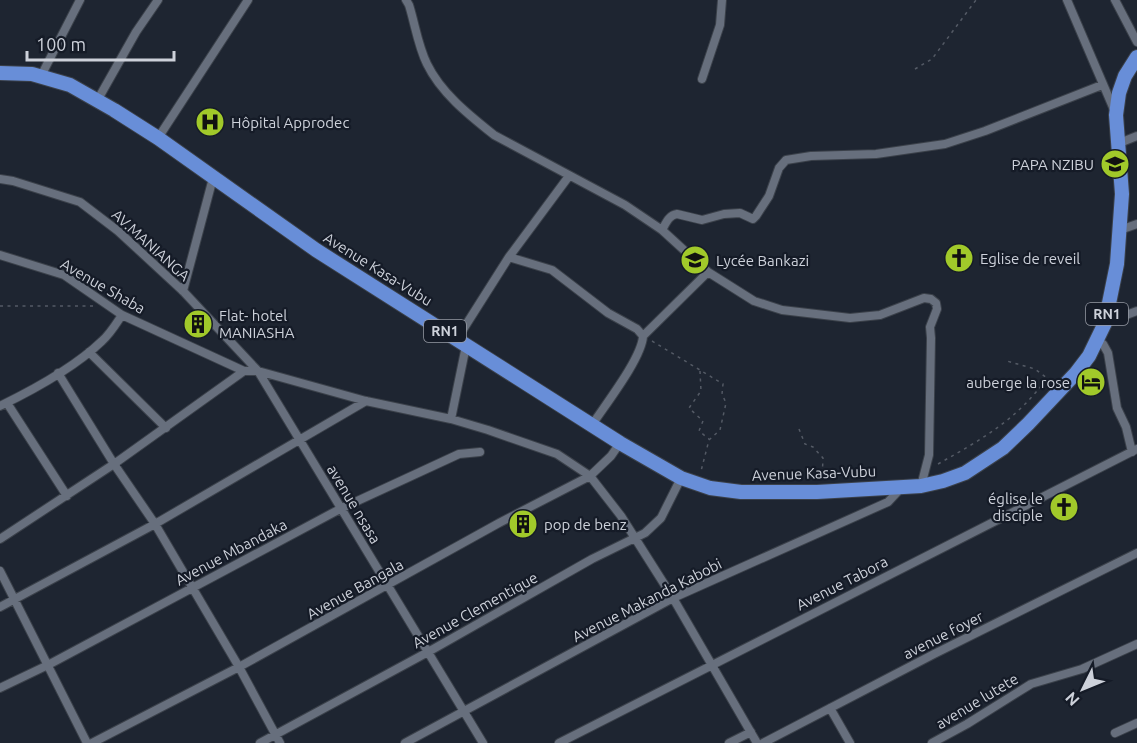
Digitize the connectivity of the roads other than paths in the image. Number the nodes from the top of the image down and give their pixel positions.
1 (80, 0) edge
2 (158, 0) edge
3 (248, 0) edge
4 (405, 0) edge
5 (722, 0) edge
6 (1067, 0) edge
7 (1115, 0) edge
8 (1137, 42) edge
9 (1137, 57) edge
10 (0, 74) edge
11 (41, 76) junction
12 (702, 79) dead end
13 (1102, 85) junction
14 (97, 100) junction
15 (1116, 115) junction
16 (1137, 136) edge
17 (158, 138) junction
18 (1118, 144) junction
19 (569, 176) junction
20 (213, 178) junction
21 (0, 179) edge
22 (1137, 224) edge
23 (662, 230) junction
24 (1120, 230) junction
25 (0, 255) edge
26 (509, 257) junction
27 (708, 272) junction
28 (183, 291) junction
29 (1137, 311) edge
30 (122, 315) junction
31 (1105, 323) junction
32 (643, 336) junction
33 (1098, 342) junction
34 (462, 343) junction
35 (89, 352) junction
36 (244, 371) junction
37 (258, 371) junction
38 (58, 374) junction
39 (366, 401) junction
40 (4, 405) edge
41 (451, 419) junction
42 (592, 425) junction
43 (166, 428) junction
44 (300, 440) junction
45 (620, 443) junction
46 (1135, 450) edge
47 (480, 452) dead end
48 (114, 464) junction
49 (590, 476) junction
50 (681, 478) junction
51 (903, 486) junction
52 (921, 486) junction
53 (67, 496) junction
54 (340, 508) junction
55 (155, 524) junction
56 (0, 539) edge
57 (634, 539) junction
58 (1136, 556) edge
59 (0, 572) edge
60 (387, 587) junction
61 (193, 588) junction
62 (673, 598) junction
63 (14, 600) junction
64 (0, 607) edge
65 (1137, 644) edge
66 (428, 652) junction
67 (712, 664) junction
68 (48, 665) junction
69 (239, 667) junction
70 (0, 688) edge
71 (830, 708) junction
72 (464, 712) junction
73 (1137, 723) edge
74 (751, 732) junction
75 (1115, 733) dead end
76 (275, 734) junction
77 (936, 742) edge
78 (87, 743) edge
79 (92, 743) edge
80 (260, 743) edge
81 (280, 743) edge
82 (405, 743) edge
83 (483, 743) edge
84 (559, 743) edge
85 (729, 743) edge
86 (757, 743) edge
87 (763, 743) edge
88 (850, 743) edge

1 - 11 street
2 - 14 street
3 - 17 street
4 - 19 street
5 - 12 street
6 - 13 street
7 - 8 street
9 - 15 highway, RN1
10 - 11 highway, Avenue Kasa-Vubu / RN1
11 - 14 highway, Avenue Kasa-Vubu / RN1
13 - 15 street
13 - 23 street
14 - 17 highway, Avenue Kasa-Vubu / RN1
15 - 18 highway, RN1
16 - 18 street
17 - 20 highway, Avenue Kasa-Vubu / RN1
18 - 24 highway, RN1
19 - 23 street
19 - 26 street
20 - 28 street
20 - 34 highway, Avenue Kasa-Vubu / RN1
21 - 28 street, AV.MANIANGA
22 - 24 street
23 - 27 street
24 - 31 highway, RN1
25 - 30 street, Avenue Shaba
26 - 32 street
26 - 34 street
27 - 32 street
27 - 52 street
28 - 37 street, AV.MANIANGA
29 - 31 street
30 - 35 street
30 - 36 street, Avenue Shaba
31 - 33 highway, RN1
32 - 42 street
33 - 46 street
33 - 52 highway, RN1
34 - 41 street
34 - 42 highway, Avenue Kasa-Vubu / RN1
35 - 38 street
35 - 43 street
36 - 37 street, Avenue Shaba
36 - 43 street
37 - 39 street, Avenue Shaba
37 - 44 street, avenue nsasa
38 - 40 street
38 - 48 street
39 - 41 street, Avenue Shaba
39 - 44 street
40 - 53 street
41 - 49 street, Avenue Shaba
42 - 45 highway, Avenue Kasa-Vubu / RN1
43 - 48 street
44 - 54 street, avenue nsasa
44 - 55 street
45 - 49 street, Avenue Bangala
45 - 50 highway, Avenue Kasa-Vubu / RN1
46 - 67 street, Avenue Tabora
47 - 54 street, Avenue Mbandaka
48 - 53 street
48 - 55 street
49 - 57 street, Avenue Shaba
49 - 60 street, Avenue Bangala
50 - 51 highway, Avenue Kasa-Vubu / RN1
50 - 57 street, Avenue Clementique
51 - 52 highway, Avenue Kasa-Vubu / RN1
51 - 62 street, Avenue Makanda Kabobi
53 - 56 street
54 - 60 street, avenue nsasa
54 - 61 street, Avenue Mbandaka
55 - 61 street
55 - 63 street
57 - 62 street, Avenue Shaba
57 - 66 street, Avenue Clementique
58 - 71 street, avenue foyer
59 - 63 street
60 - 66 street, avenue nsasa
60 - 69 street, Avenue Bangala
61 - 68 street, Avenue Mbandaka
61 - 69 street
62 - 67 street, Avenue Shaba
62 - 72 street, Avenue Makanda Kabobi
63 - 64 street
63 - 68 street
65 - 77 street, avenue lutete
66 - 72 street, avenue nsasa
66 - 76 street, Avenue Clementique
67 - 74 street, Avenue Shaba
67 - 84 street, Avenue Tabora
68 - 70 street, Avenue Mbandaka
68 - 78 street
69 - 76 street
69 - 79 street, Avenue Bangala
71 - 87 street, avenue foyer
71 - 88 street
72 - 82 street, Avenue Makanda Kabobi
72 - 83 street, avenue nsasa
73 - 75 street
74 - 85 street
74 - 86 street, Avenue Shaba
76 - 80 street, Avenue Clementique
76 - 81 street

